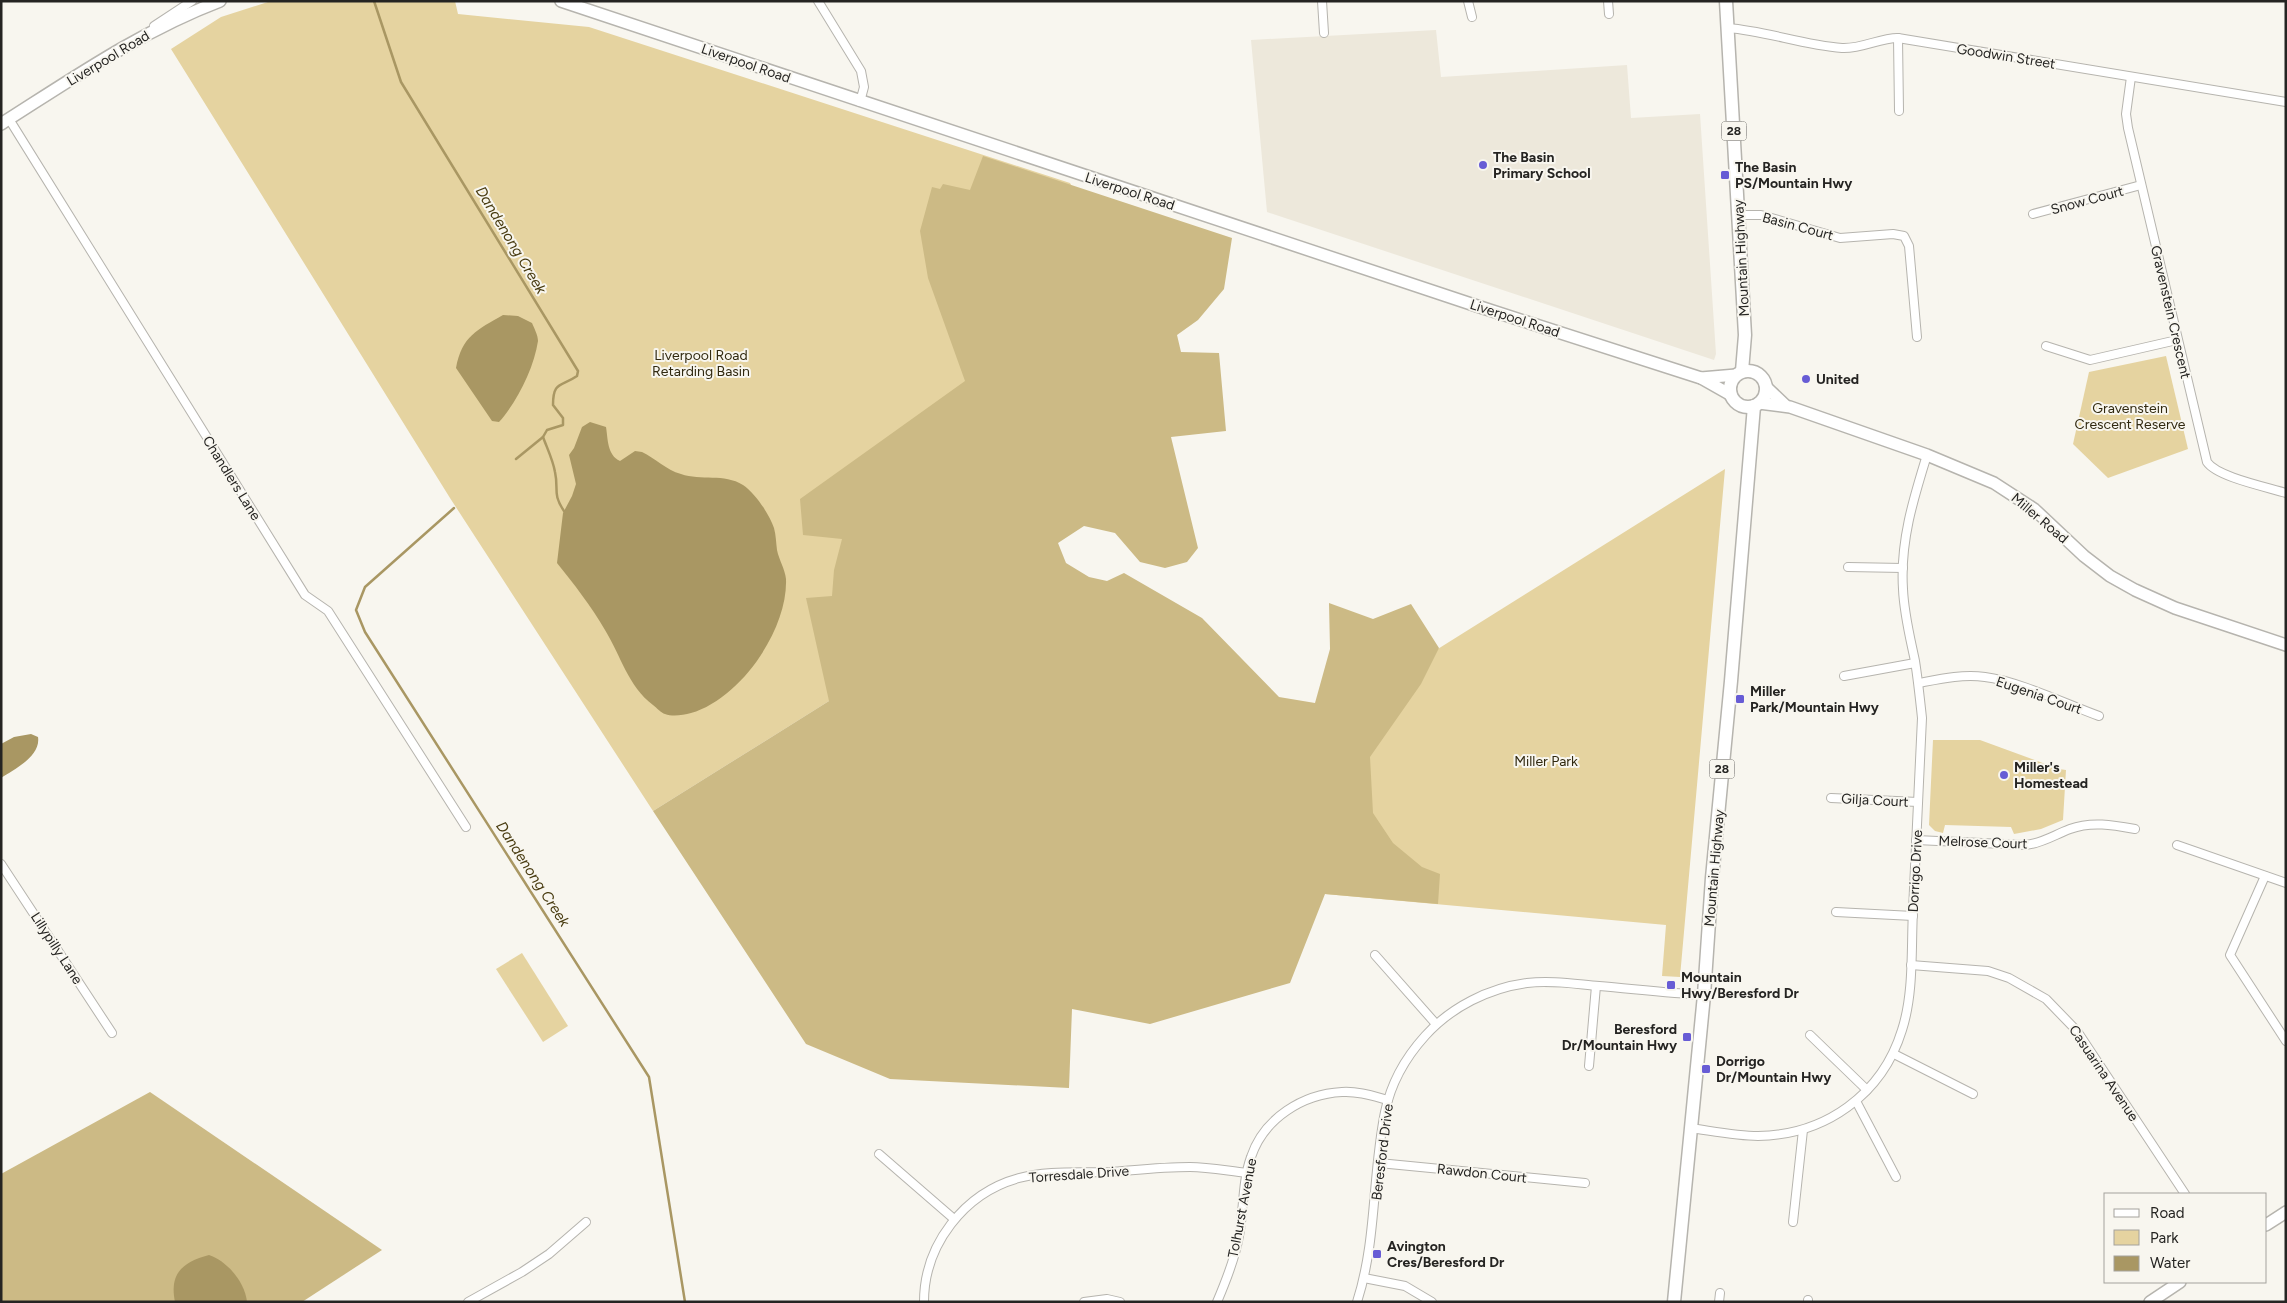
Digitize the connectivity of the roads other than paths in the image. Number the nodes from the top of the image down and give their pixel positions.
1 (192, 1) edge
2 (220, 1) edge
3 (561, 1) edge
4 (818, 1) edge
5 (1322, 1) edge
6 (1468, 1) edge
7 (1608, 1) edge
8 (1726, 1) edge
9 (1609, 14) dead end
10 (1472, 17) dead end
11 (1728, 28) junction
12 (1324, 33) dead end
13 (1898, 38) junction
14 (129, 44) junction
15 (2131, 77) junction
16 (860, 102) junction
17 (2286, 102) edge
18 (1899, 111) dead end
19 (5, 122) edge
20 (2142, 186) junction
21 (2033, 214) dead end
22 (1739, 215) junction
23 (1917, 337) dead end
24 (2177, 340) junction
25 (2046, 346) dead end
26 (1744, 373) junction
27 (1701, 378) junction
28 (1766, 388) junction
29 (1733, 399) junction
30 (1757, 405) junction
31 (1785, 405) junction
32 (1752, 433) junction
33 (1927, 455) junction
34 (2286, 494) edge
35 (1848, 567) dead end
36 (1903, 568) junction
37 (2286, 645) edge
38 (1915, 663) junction
39 (1844, 676) dead end
40 (1919, 684) junction
41 (2099, 716) dead end
42 (1831, 798) dead end
43 (1918, 802) junction
44 (466, 827) dead end
45 (2135, 829) dead end
46 (1916, 840) junction
47 (2176, 845) dead end
48 (1, 864) edge
49 (2265, 876) junction
50 (2286, 883) edge
51 (1836, 912) dead end
52 (1913, 916) junction
53 (1375, 955) dead end
54 (1911, 965) junction
55 (1596, 986) junction
56 (1704, 995) junction
57 (1436, 1024) junction
58 (112, 1033) dead end
59 (1810, 1035) dead end
60 (2286, 1041) edge
61 (1894, 1054) junction
62 (1589, 1066) dead end
63 (1867, 1090) junction
64 (1973, 1094) dead end
65 (1388, 1100) junction
66 (1856, 1101) junction
67 (1690, 1128) junction
68 (1803, 1130) junction
69 (879, 1154) dead end
70 (1379, 1163) junction
71 (1247, 1173) junction
72 (1896, 1177) dead end
73 (1586, 1183) dead end
74 (2184, 1193) edge
75 (2286, 1212) edge
76 (954, 1219) junction
77 (586, 1222) dead end
78 (1793, 1222) dead end
79 (2267, 1224) edge
80 (1364, 1278) junction
81 (2178, 1283) edge
82 (1720, 1293) dead end
83 (468, 1302) edge
84 (924, 1302) edge
85 (1084, 1302) edge
86 (1120, 1302) edge
87 (1217, 1302) edge
88 (1357, 1302) edge
89 (1432, 1302) edge
90 (1674, 1302) edge
91 (1719, 1302) edge
92 (2150, 1302) edge

1 - 14 street
2 - 14 main road, Liverpool Road
3 - 16 main road, Liverpool Road
4 - 16 street
5 - 12 street
6 - 10 street
7 - 9 street
8 - 11 main road, Mountain Highway / 28
11 - 13 street, Goodwin Street
11 - 22 main road, Mountain Highway / 28
13 - 15 street, Goodwin Street
13 - 18 street
14 - 19 main road, Liverpool Road
15 - 17 street, Goodwin Street
15 - 20 street, Gravenstein Crescent
16 - 27 main road, Liverpool Road
19 - 44 street, Chandlers Lane
20 - 21 street, Snow Court
20 - 24 street, Gravenstein Crescent
22 - 23 street, Basin Court
22 - 26 main road, Mountain Highway / 28
24 - 25 street
24 - 34 street, Gravenstein Crescent
26 - 27 main road, Liverpool Road
26 - 28 main road
26 - 29 main road, 28
27 - 29 main road, Liverpool Road
28 - 30 main road, 28
28 - 31 main road, Miller Road
29 - 30 main road
29 - 32 main road
30 - 31 main road, Miller Road
30 - 32 main road, Mountain Highway / 28
31 - 33 main road, Miller Road
32 - 56 main road, Mountain Highway / 28
33 - 36 street, Dorrigo Drive
33 - 37 main road, Miller Road
35 - 36 street
36 - 38 street, Dorrigo Drive
38 - 39 street
38 - 40 street, Dorrigo Drive
40 - 41 street, Eugenia Court
40 - 43 street, Dorrigo Drive
42 - 43 street, Gilja Court
43 - 46 street, Dorrigo Drive
45 - 46 street, Melrose Court
46 - 52 street, Dorrigo Drive
47 - 49 street
48 - 58 street, Lillypilly Lane
49 - 50 street
49 - 60 street
51 - 52 street
52 - 54 street, Dorrigo Drive
53 - 57 street
54 - 61 street, Dorrigo Drive
54 - 74 street, Casuarina Avenue
55 - 56 street, Beresford Drive
55 - 57 street, Beresford Drive
55 - 62 street
56 - 67 main road, Mountain Highway / 28
57 - 65 street, Beresford Drive
59 - 63 street
61 - 63 street, Dorrigo Drive
61 - 64 street
63 - 66 street, Dorrigo Drive
65 - 70 street, Beresford Drive
65 - 71 street, Tolhurst Avenue
66 - 68 street, Dorrigo Drive
66 - 72 street
67 - 68 street, Dorrigo Drive
67 - 90 main road, Mountain Highway / 28
68 - 78 street
69 - 76 street
70 - 73 street, Rawdon Court
70 - 80 street, Beresford Drive
71 - 76 street, Torresdale Drive
71 - 87 street, Tolhurst Avenue
75 - 79 main road
76 - 84 street, Torresdale Drive
77 - 83 street
80 - 88 street, Beresford Drive
80 - 89 street
81 - 92 main road
82 - 91 street
85 - 86 street

